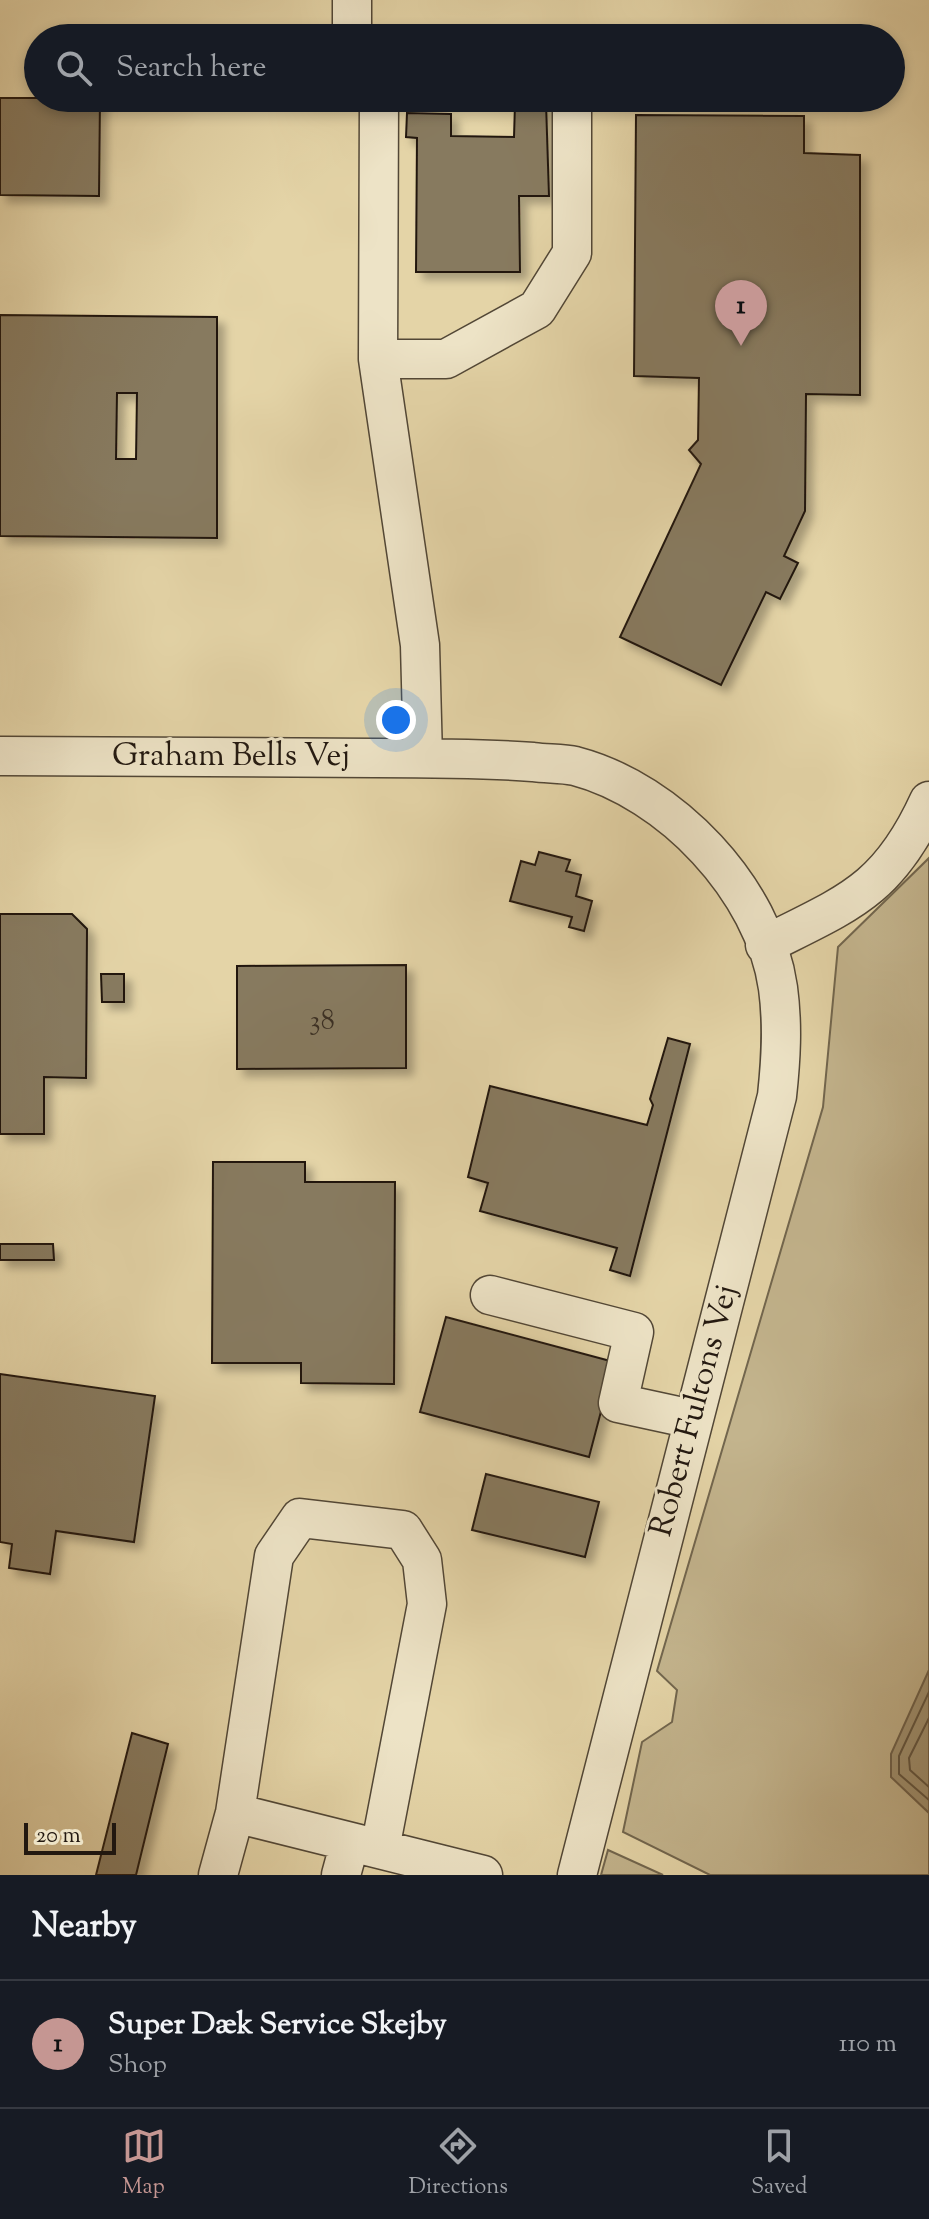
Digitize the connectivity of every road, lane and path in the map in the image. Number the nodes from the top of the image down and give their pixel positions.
1 (352, 0) edge
2 (352, 24) edge
3 (379, 112) edge
4 (572, 112) edge
5 (378, 359) junction
6 (0, 756) edge
7 (423, 758) junction
8 (929, 801) edge
9 (765, 945) junction
10 (490, 1295) dead end
11 (692, 1419) junction
12 (235, 1813) junction
13 (357, 1855) edge
14 (442, 1870) edge
15 (218, 1875) edge
16 (483, 1875) edge
17 (577, 1875) edge

1 - 2 street
3 - 5 street
4 - 5 street
5 - 7 street
6 - 7 street, Graham Bells Vej
7 - 9 street, Graham Bells Vej
8 - 9 street
9 - 11 street, Robert Fultons Vej
10 - 11 street
11 - 17 street, Robert Fultons Vej
12 - 13 street
12 - 13 street
12 - 15 street
13 - 14 street
14 - 16 street

